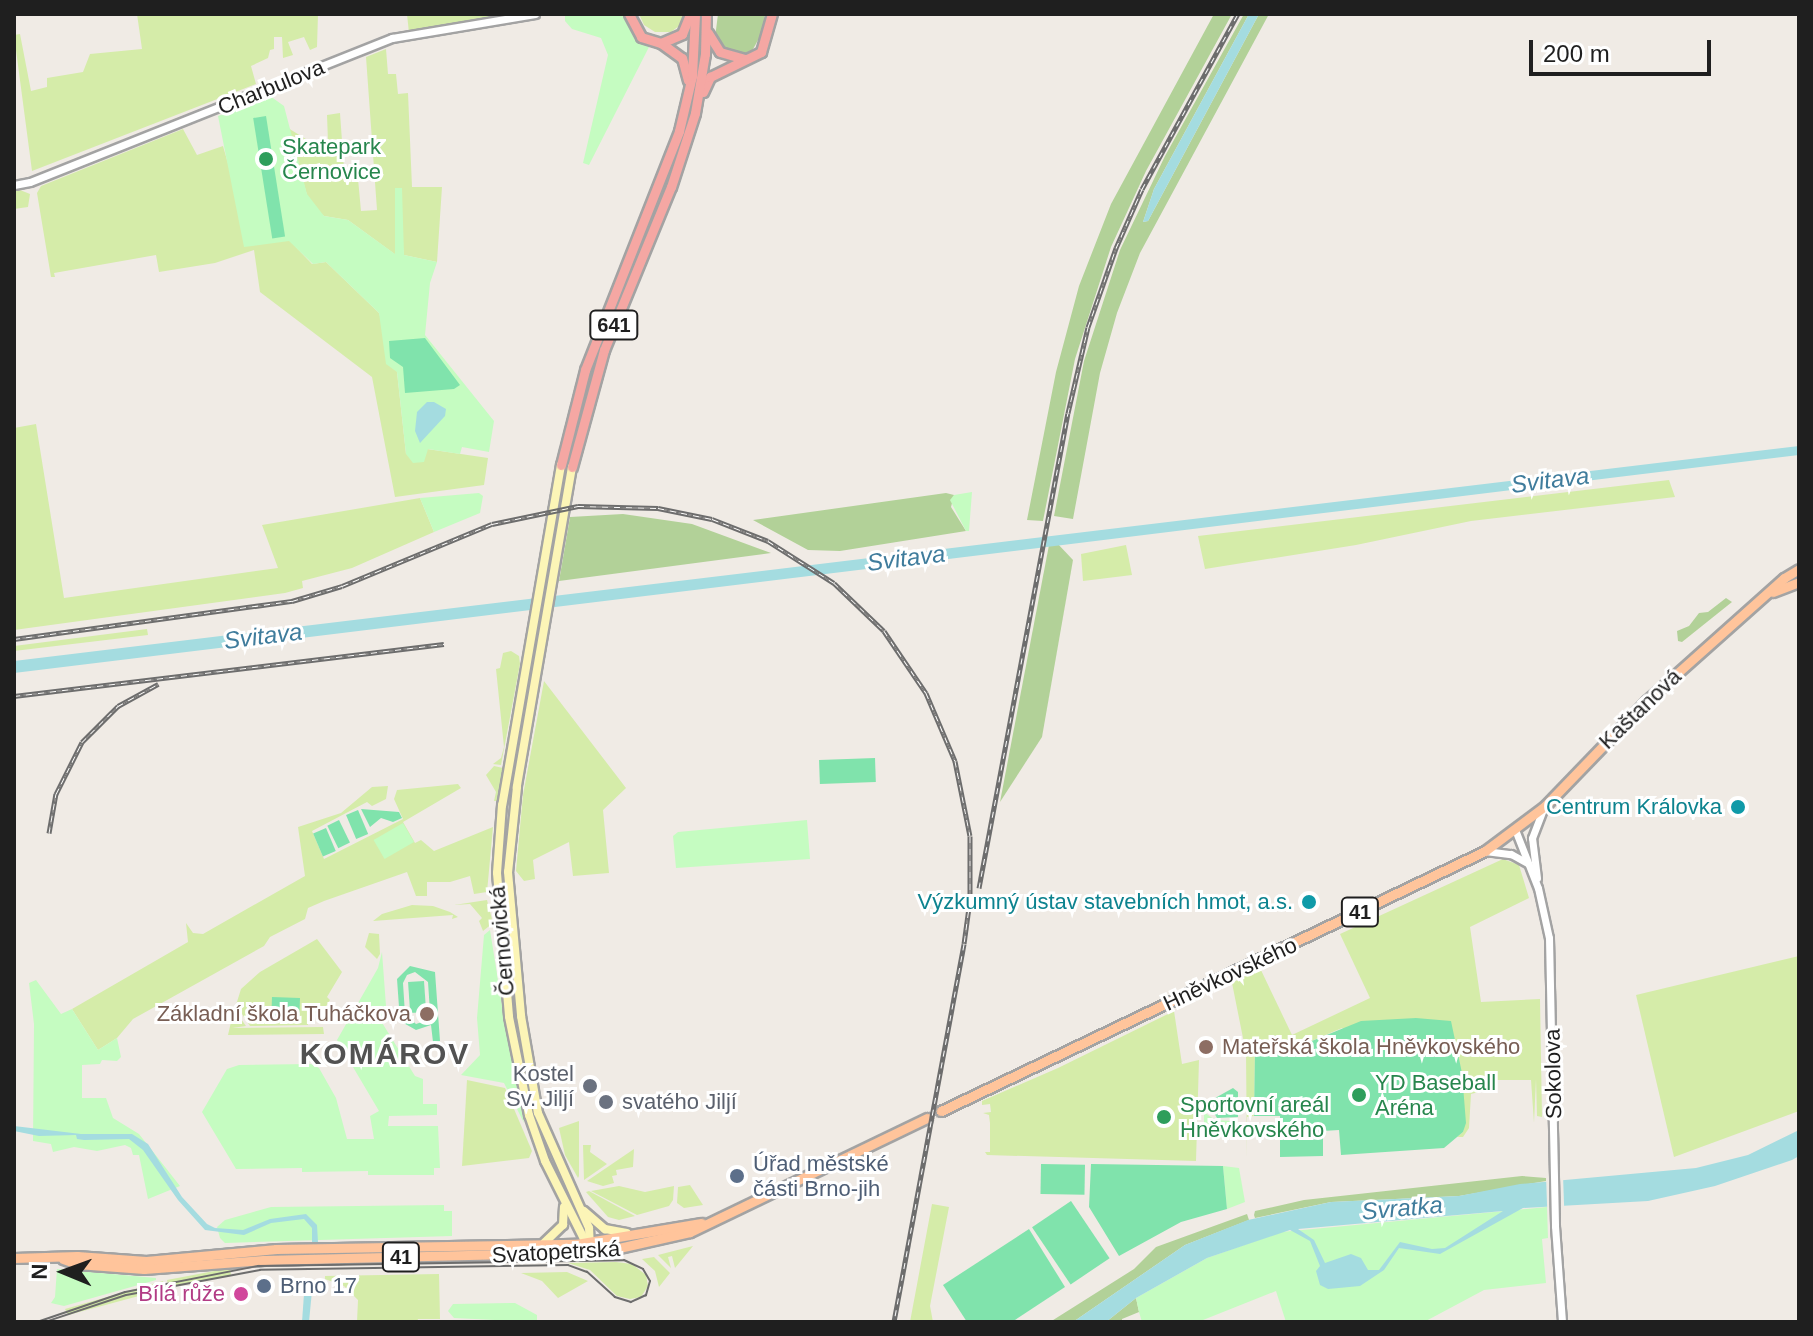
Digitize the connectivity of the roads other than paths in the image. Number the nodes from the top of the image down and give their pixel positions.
1 (535, 14) edge
2 (629, 14) edge
3 (693, 14) edge
4 (772, 14) edge
5 (706, 19) edge
6 (661, 43) junction
7 (752, 58) junction
8 (689, 94) junction
9 (695, 113) junction
10 (14, 185) edge
11 (561, 465) joint
12 (572, 467) joint
13 (1799, 569) edge
14 (1799, 582) edge
15 (1770, 593) junction
16 (1545, 806) junction
17 (1516, 832) junction
18 (1485, 851) junction
19 (1529, 865) junction
20 (1538, 888) junction
21 (941, 1111) dead end
22 (927, 1118) dead end
23 (571, 1192) junction
24 (563, 1198) junction
25 (704, 1223) junction
26 (655, 1232) junction
27 (542, 1245) junction
28 (589, 1248) junction
29 (14, 1258) edge
30 (63, 1259) junction
31 (1562, 1322) edge

1 - 10 street, Charbulova
2 - 6 highway
3 - 6 highway
3 - 8 highway, 641
4 - 7 highway
5 - 7 highway
5 - 9 highway, 641
6 - 8 highway
7 - 9 highway
8 - 11 highway, 641
9 - 12 highway, 641
11 - 24 main road, Černovická / 641
12 - 23 main road, Černovická / 641
13 - 15 main road, Kaštanová / 41
14 - 15 main road, Kaštanová / 41
15 - 16 main road, Kaštanová / 41
16 - 17 main road, Kaštanová / 41
16 - 20 street
17 - 18 main road, Hněvkovského / 41
17 - 19 street, Sokolova
18 - 19 street
18 - 21 main road, Hněvkovského / 41
19 - 20 street, Sokolova
20 - 31 street, Sokolova
22 - 25 main road, 41
23 - 26 main road
23 - 28 main road, 641
24 - 27 main road
24 - 28 main road, Černovická / 641
25 - 26 main road, Svatopetrská / 41
25 - 28 main road, Svatopetrská / 41
26 - 28 main road, Svatopetrská / 41
27 - 28 main road, Svatopetrská / 41
27 - 30 main road, Svatopetrská / 41
28 - 30 main road, Svatopetrská / 41
29 - 30 main road, 41

